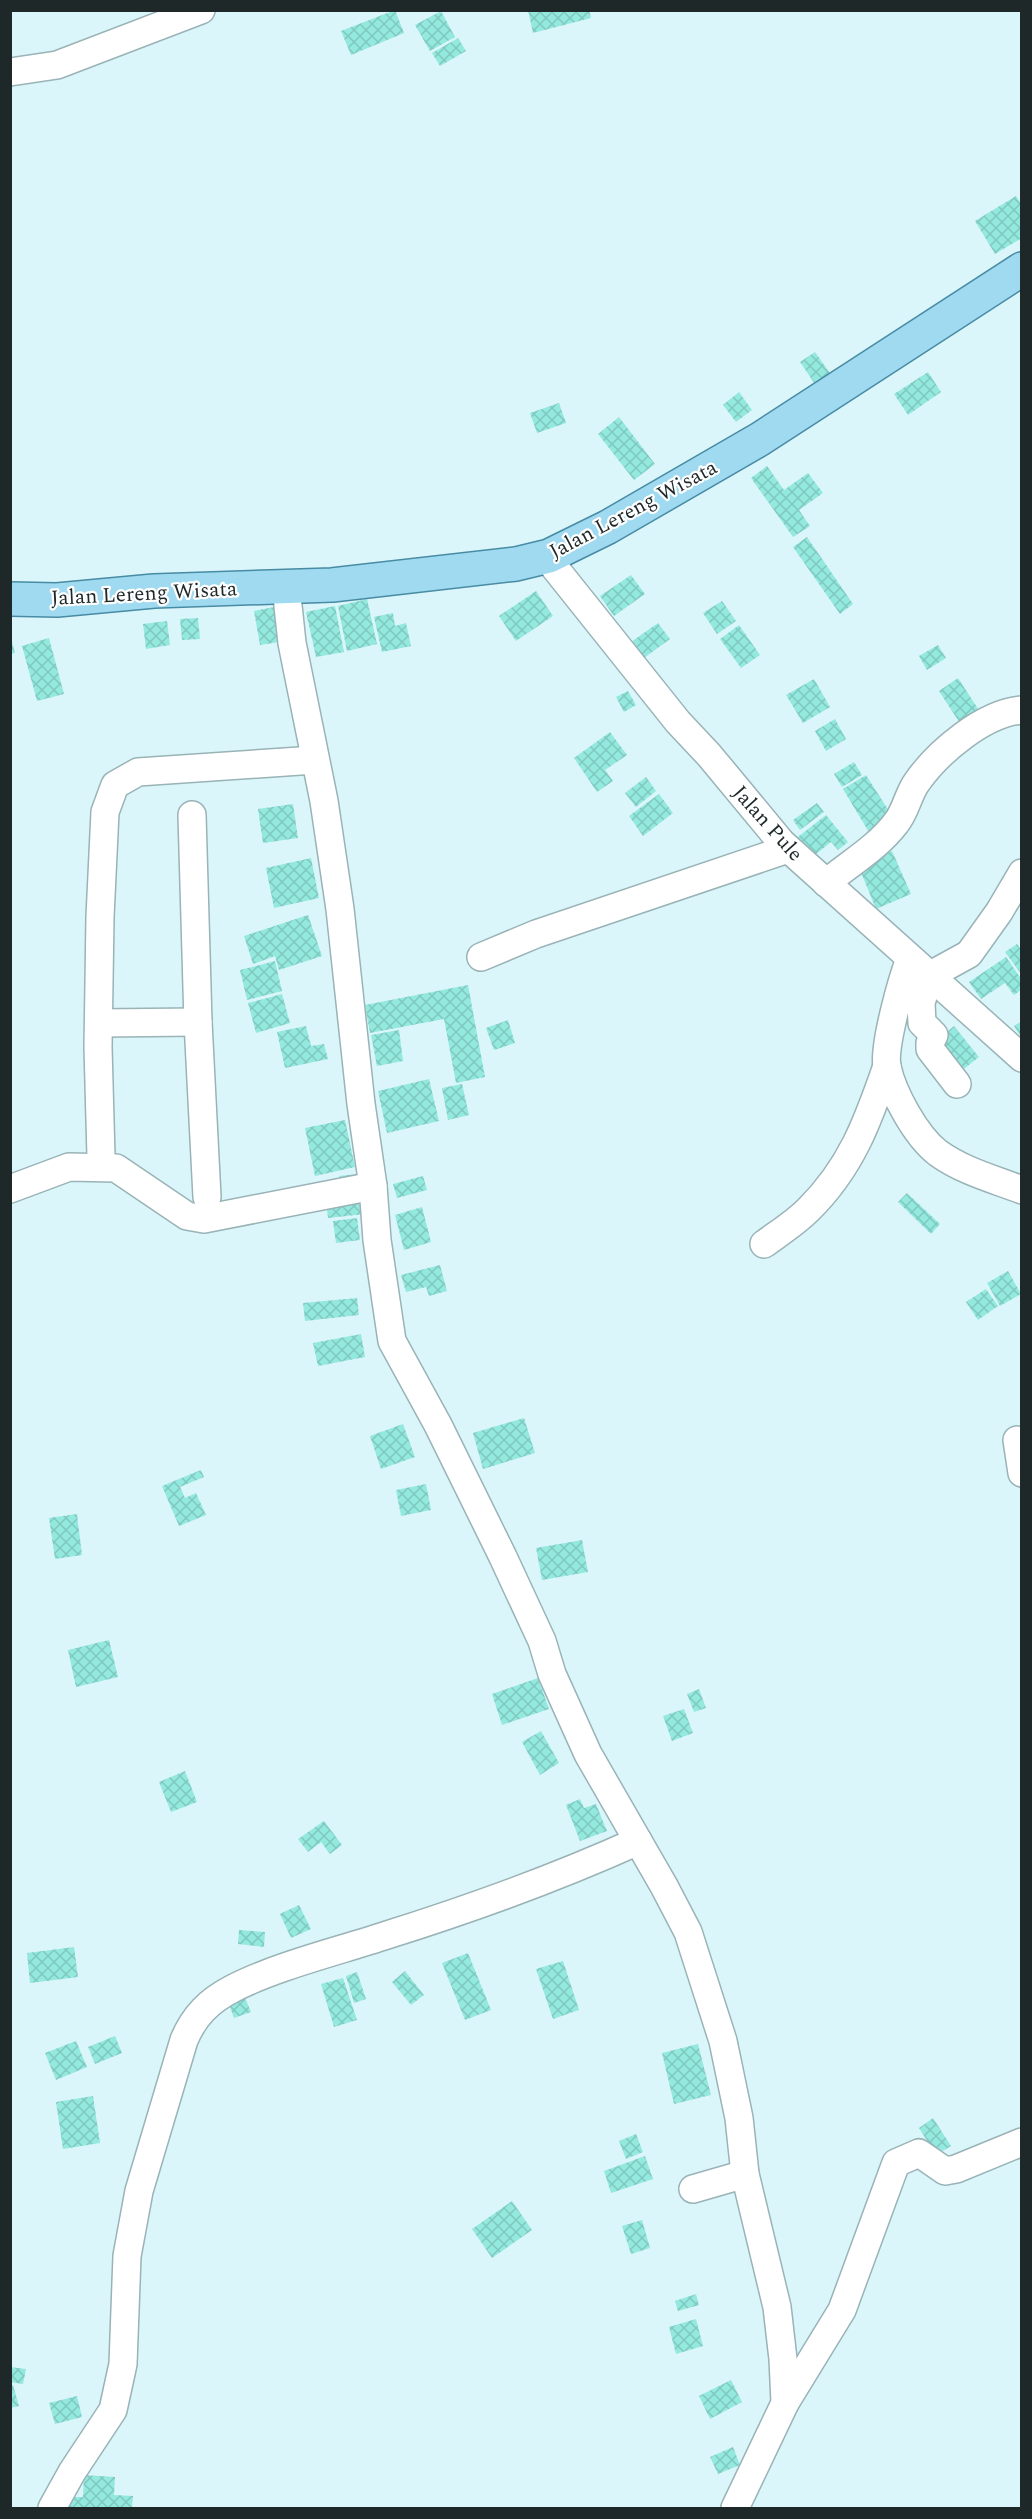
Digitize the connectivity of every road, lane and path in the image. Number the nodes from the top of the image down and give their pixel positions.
1 (201, 10) edge
2 (10, 72) edge
3 (1022, 269) edge
4 (549, 556) junction
5 (286, 587) junction
6 (10, 599) edge
7 (1022, 710) edge
8 (315, 760) junction
9 (192, 815) dead end
10 (788, 849) junction
11 (1022, 873) edge
12 (826, 883) junction
13 (481, 957) dead end
14 (919, 968) junction
15 (198, 1022) junction
16 (99, 1023) junction
17 (1022, 1058) edge
18 (887, 1066) junction
19 (957, 1084) dead end
20 (101, 1157) dead end
21 (374, 1186) junction
22 (10, 1189) edge
23 (1022, 1190) edge
24 (207, 1197) dead end
25 (764, 1244) dead end
26 (1017, 1440) dead end
27 (1022, 1473) edge
28 (638, 1841) junction
29 (1022, 2142) edge
30 (745, 2174) junction
31 (693, 2189) dead end
32 (785, 2403) junction
33 (52, 2508) edge
34 (735, 2508) edge

1 - 2 street
3 - 4 main road, Jalan Lereng Wisata
4 - 5 main road, Jalan Lereng Wisata
4 - 10 street, Jalan Pule
5 - 6 main road, Jalan Lereng Wisata
5 - 8 street
7 - 12 street
8 - 16 street
8 - 21 street
9 - 15 street
10 - 12 street, Jalan Pule
10 - 13 street
11 - 14 street
12 - 14 street, Jalan Pule
14 - 17 street, Jalan Pule
14 - 18 street
14 - 19 street
15 - 16 street
15 - 24 street
16 - 20 street
18 - 23 street
18 - 25 street
21 - 22 street
21 - 28 street
26 - 27 street
28 - 30 street
28 - 33 street
29 - 32 street
30 - 31 street
30 - 32 street
32 - 34 street

